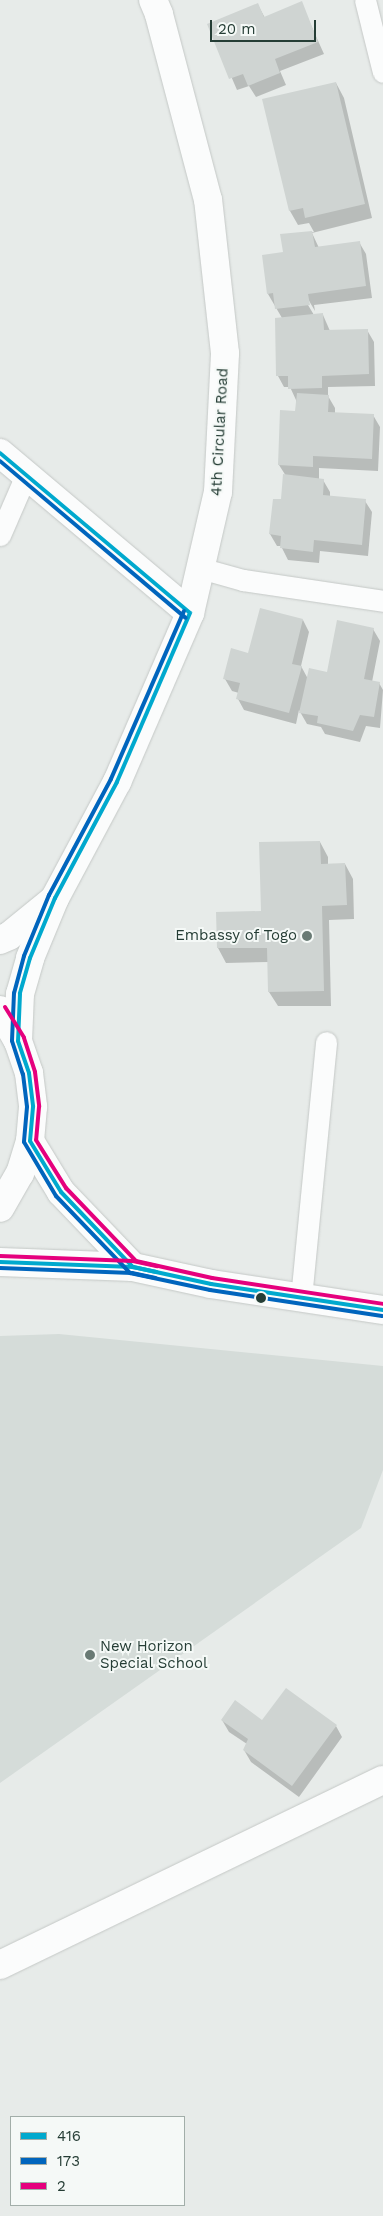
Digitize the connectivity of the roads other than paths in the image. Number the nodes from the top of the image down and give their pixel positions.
1 (153, 0) edge
2 (365, 0) edge
3 (383, 72) edge
4 (0, 453) edge
5 (26, 475) junction
6 (0, 535) edge
7 (200, 568) junction
8 (383, 601) edge
9 (190, 613) junction
10 (55, 898) junction
11 (0, 940) edge
12 (0, 1010) edge
13 (18, 1041) junction
14 (326, 1042) dead end
15 (30, 1141) junction
16 (0, 1208) edge
17 (0, 1262) edge
18 (133, 1267) junction
19 (302, 1298) junction
20 (383, 1310) edge
21 (383, 1780) edge
22 (0, 1965) edge

1 - 7 street, 4th Circular Road
2 - 3 lane
4 - 5 street
5 - 6 lane
5 - 9 street
7 - 8 lane
7 - 9 street, 4th Circular Road
9 - 10 street, 4th Circular Road
10 - 11 street
10 - 13 street, 4th Circular Road
12 - 13 street
13 - 15 street
14 - 19 lane
15 - 16 street
15 - 18 street
17 - 18 street
18 - 19 street
19 - 20 street
21 - 22 street

